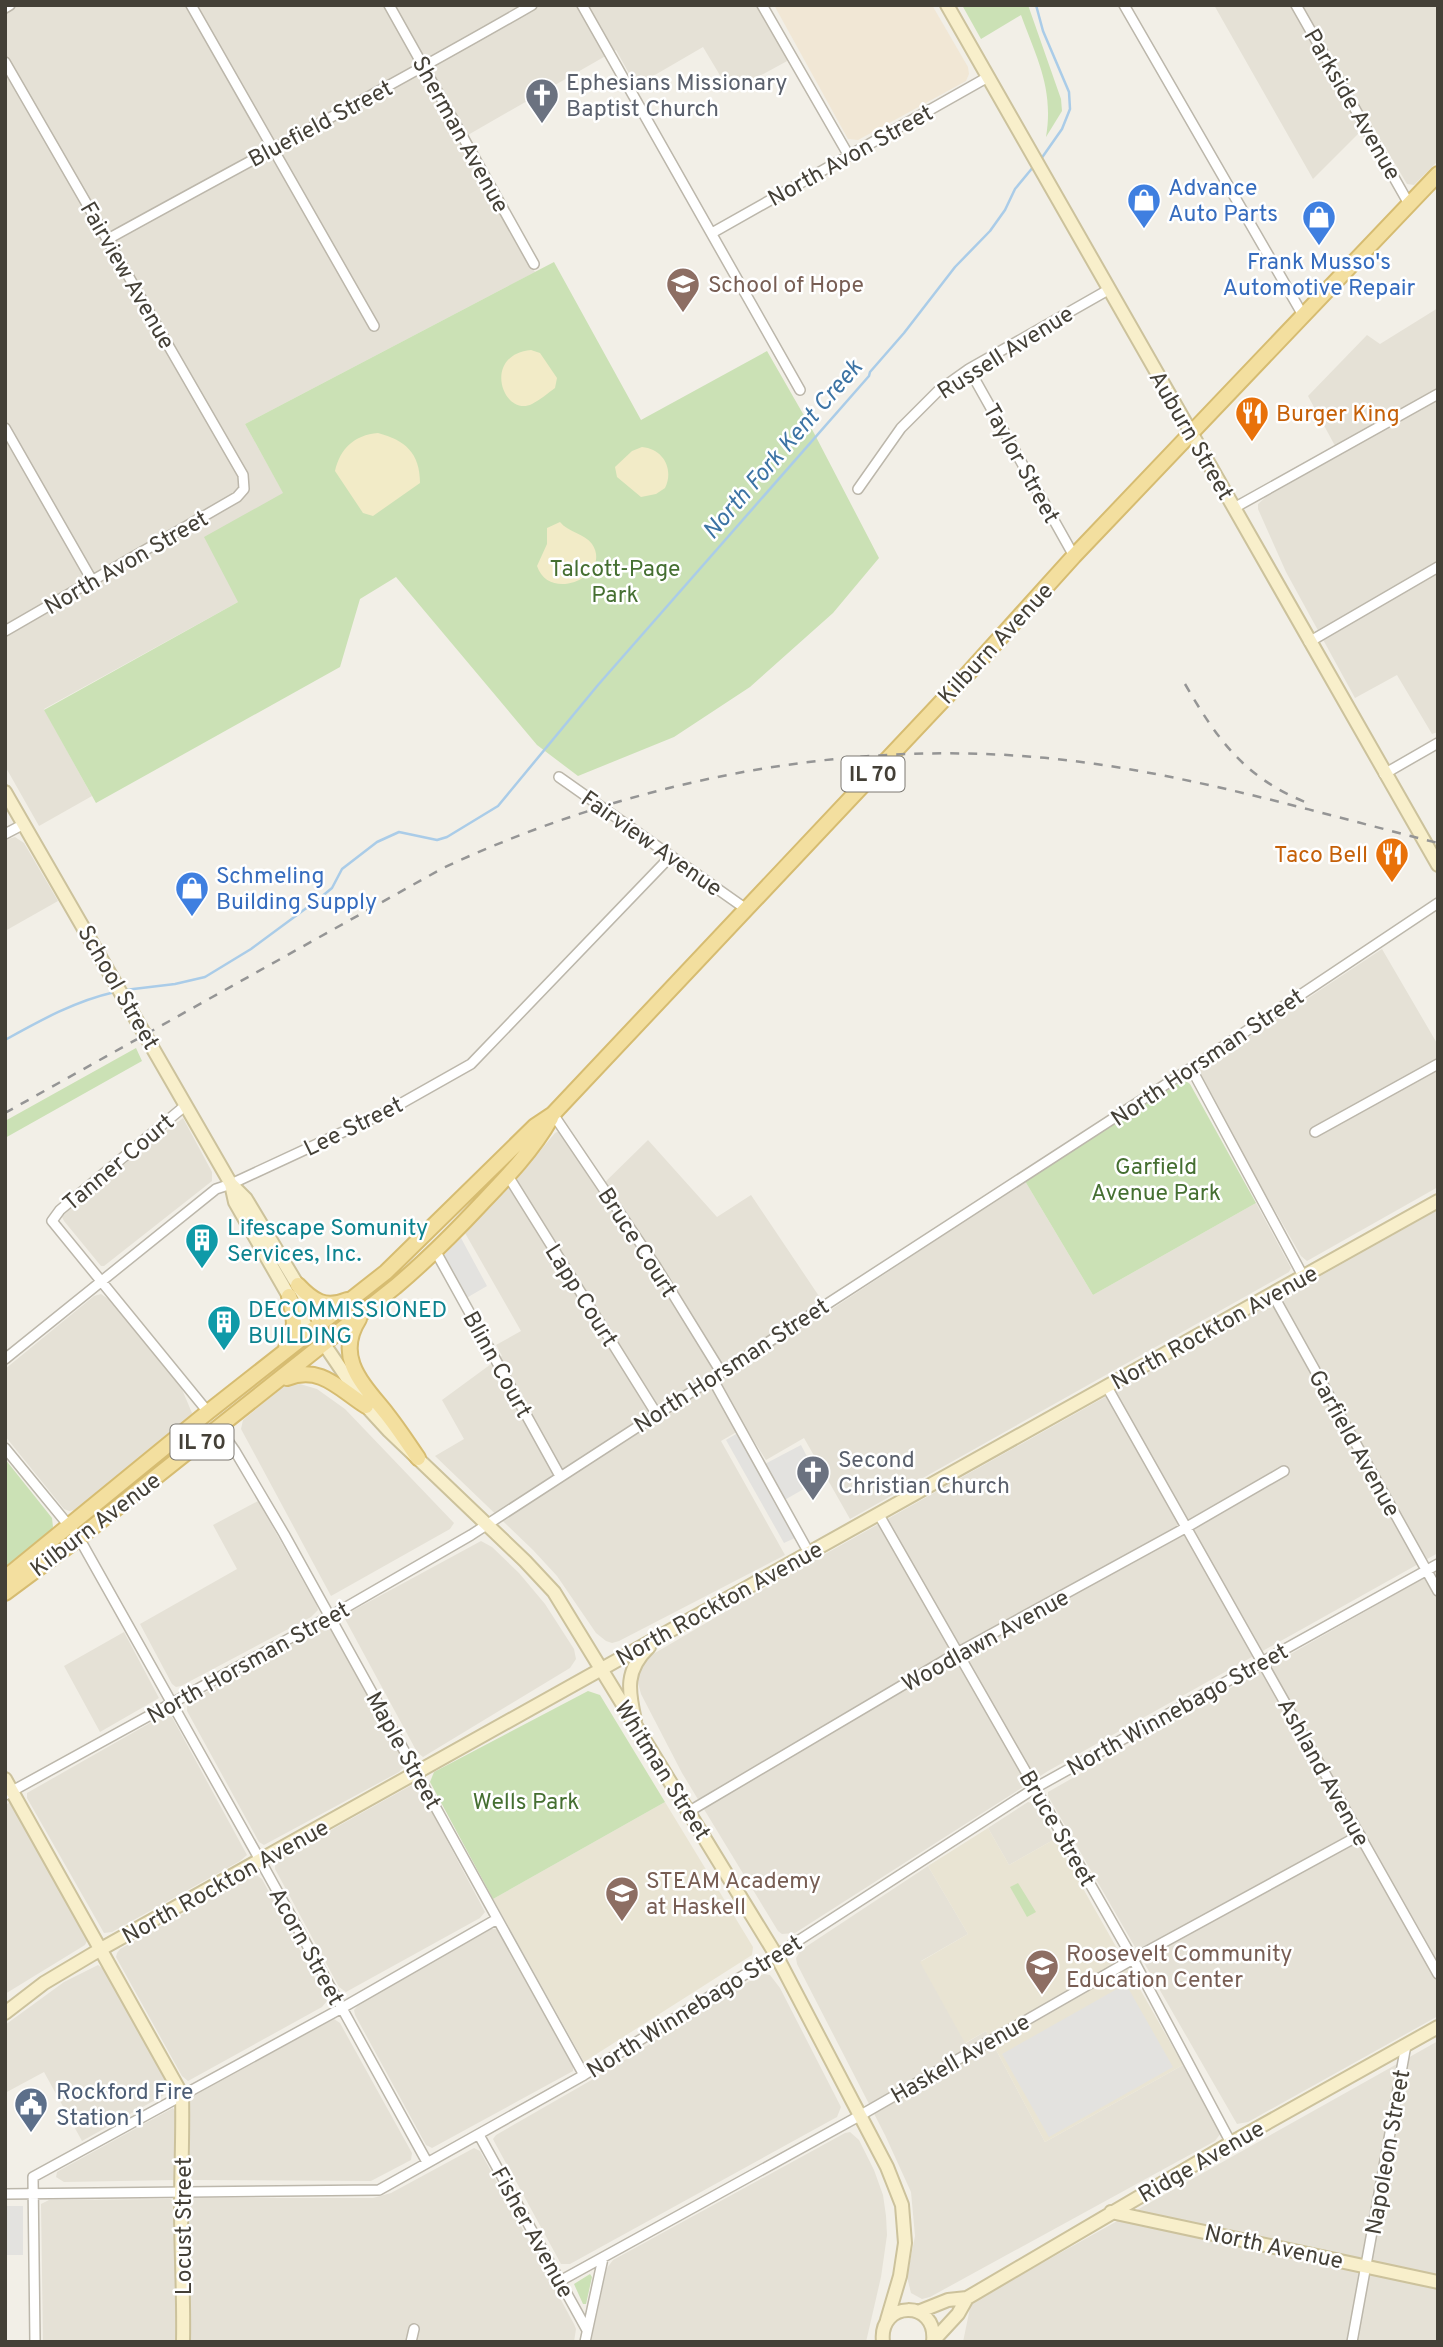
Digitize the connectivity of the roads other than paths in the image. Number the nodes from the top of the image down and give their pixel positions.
1 (191, 5) edge
2 (388, 5) edge
3 (532, 5) edge
4 (582, 5) edge
5 (762, 5) edge
6 (947, 5) edge
7 (1124, 5) edge
8 (1296, 5) edge
9 (5, 62) edge
10 (424, 68) junction
11 (988, 77) junction
12 (272, 148) junction
13 (849, 156) junction
14 (1438, 174) edge
15 (1409, 204) junction
16 (712, 233) junction
17 (108, 239) junction
18 (534, 264) dead end
19 (1108, 290) junction
20 (1304, 317) junction
21 (374, 326) dead end
22 (969, 369) junction
23 (800, 390) dead end
24 (1438, 394) edge
25 (5, 428) edge
26 (1191, 433) junction
27 (244, 489) joint
28 (858, 489) dead end
29 (1234, 508) junction
30 (1074, 556) junction
31 (1438, 568) edge
32 (93, 582) junction
33 (5, 631) edge
34 (1309, 642) junction
35 (1438, 743) edge
36 (1384, 774) junction
37 (559, 777) dead end
38 (5, 792) edge
39 (23, 824) junction
40 (5, 834) edge
41 (670, 856) junction
42 (1438, 865) edge
43 (1438, 903) edge
44 (746, 909) junction
45 (1438, 1063) edge
46 (1191, 1068) junction
47 (186, 1105) junction
48 (553, 1114) junction
49 (1315, 1132) dead end
50 (508, 1177) junction
51 (231, 1184) junction
52 (1438, 1201) edge
53 (436, 1252) junction
54 (1303, 1276) junction
55 (101, 1281) junction
56 (293, 1291) junction
57 (1273, 1295) junction
58 (355, 1296) junction
59 (363, 1314) junction
60 (316, 1329) junction
61 (324, 1344) junction
62 (279, 1357) junction
63 (5, 1359) edge
64 (720, 1373) junction
65 (712, 1378) junction
66 (276, 1383) junction
67 (1107, 1387) junction
68 (366, 1406) junction
69 (208, 1412) junction
70 (656, 1413) junction
71 (219, 1428) junction
72 (5, 1448) edge
73 (418, 1458) junction
74 (1284, 1471) dead end
75 (561, 1476) junction
76 (879, 1515) junction
77 (69, 1525) junction
78 (486, 1525) junction
79 (1187, 1527) junction
80 (79, 1538) junction
81 (809, 1553) junction
82 (1438, 1564) edge
83 (1427, 1571) junction
84 (5, 1578) edge
85 (1438, 1591) edge
86 (5, 1593) edge
87 (330, 1617) junction
88 (660, 1636) junction
89 (957, 1653) junction
90 (1263, 1662) junction
91 (600, 1669) junction
92 (172, 1704) junction
93 (638, 1731) junction
94 (417, 1774) junction
95 (5, 1779) edge
96 (1035, 1788) junction
97 (9, 1793) edge
98 (688, 1812) junction
99 (1360, 1835) junction
100 (260, 1860) junction
101 (497, 1919) junction
102 (101, 1949) junction
103 (776, 1955) junction
104 (1133, 1959) junction
105 (1438, 1974) edge
106 (342, 2008) junction
107 (6, 2012) edge
108 (1438, 2028) edge
109 (1406, 2045) junction
110 (584, 2076) junction
111 (182, 2095) junction
112 (861, 2115) junction
113 (478, 2135) junction
114 (1231, 2143) junction
115 (427, 2162) junction
116 (5, 2193) edge
117 (33, 2193) junction
118 (181, 2193) junction
119 (1111, 2213) junction
120 (603, 2258) junction
121 (1367, 2265) junction
122 (900, 2276) junction
123 (560, 2281) junction
124 (1438, 2282) edge
125 (967, 2298) junction
126 (915, 2311) junction
127 (887, 2320) junction
128 (414, 2329) dead end
129 (587, 2330) junction
130 (882, 2341) edge
131 (933, 2341) edge
132 (35, 2342) edge
133 (183, 2342) edge
134 (411, 2342) edge
135 (585, 2342) edge
136 (1352, 2342) edge

1 - 12 street
2 - 10 street, Sherman Avenue
3 - 10 street, Bluefield Street
4 - 16 street
5 - 13 street
6 - 11 main road, Auburn Street
7 - 20 street
8 - 15 street, Parkside Avenue
9 - 17 street, Fairview Avenue
10 - 12 street, Bluefield Street
10 - 18 street, Sherman Avenue
11 - 13 street, North Avon Street
11 - 19 main road, Auburn Street
12 - 17 street, Bluefield Street
12 - 21 street
13 - 16 street, North Avon Street
14 - 15 main road, Kilburn Avenue / IL 70
15 - 20 main road, Kilburn Avenue / IL 70
16 - 23 street
17 - 27 street, Fairview Avenue
19 - 22 street, Russell Avenue
19 - 26 main road, Auburn Street
20 - 26 main road, Kilburn Avenue / IL 70
22 - 28 street, Russell Avenue
22 - 30 street, Taylor Street
24 - 29 street
25 - 32 street
26 - 29 main road, Auburn Street
26 - 30 main road, Kilburn Avenue / IL 70
27 - 32 street, North Avon Street
29 - 34 main road, Auburn Street
30 - 44 main road, Kilburn Avenue / IL 70
31 - 34 street
32 - 33 street, North Avon Street
34 - 36 main road, Auburn Street
35 - 36 street
36 - 42 main road, Auburn Street
37 - 41 street, Fairview Avenue
38 - 39 main road, School Street
39 - 40 street
39 - 47 main road, School Street
41 - 44 street, Fairview Avenue
41 - 51 street, Lee Street
43 - 46 street, North Horsman Street
44 - 48 main road, Kilburn Avenue / IL 70
45 - 49 street
46 - 54 street
46 - 64 street, North Horsman Street
47 - 51 main road, School Street
47 - 55 street, Tanner Court
48 - 50 main road, Kilburn Avenue / IL 70
48 - 58 main road, Kilburn Avenue / IL 70
48 - 64 street, Bruce Court
50 - 53 main road, Kilburn Avenue / IL 70
50 - 70 street, Lapp Court
51 - 55 street, Lee Street
51 - 56 main road, School Street
52 - 54 main road, North Rockton Avenue
53 - 59 main road, Kilburn Avenue / IL 70
53 - 75 street, Blinn Court
54 - 57 main road, North Rockton Avenue
55 - 63 street, Lee Street
55 - 69 street
56 - 58 main road
56 - 60 main road, School Street
56 - 62 main road
57 - 67 main road, North Rockton Avenue
57 - 83 street, Garfield Avenue
58 - 60 main road, Kilburn Avenue / IL 70
59 - 61 main road, Kilburn Avenue / IL 70
59 - 73 main road
60 - 61 main road, School Street
60 - 62 main road, Kilburn Avenue / IL 70
61 - 66 main road, Kilburn Avenue / IL 70
61 - 68 main road, Whitman Street
62 - 69 main road, Kilburn Avenue / IL 70
64 - 65 street, North Horsman Street
65 - 70 street, North Horsman Street
65 - 81 street
66 - 68 main road
66 - 71 main road, Kilburn Avenue / IL 70
67 - 76 main road, North Rockton Avenue
67 - 79 street, Ashland Avenue
68 - 73 main road, Whitman Street
69 - 77 main road, Kilburn Avenue / IL 70
70 - 75 street, North Horsman Street
71 - 80 main road, Kilburn Avenue / IL 70
71 - 87 street, Maple Street
72 - 77 street, Acorn Street
73 - 78 main road, Whitman Street
74 - 79 street, Woodlawn Avenue
75 - 78 street, North Horsman Street
76 - 81 main road, North Rockton Avenue
76 - 89 street, Bruce Street
77 - 80 street, Acorn Street
77 - 84 main road, Kilburn Avenue / IL 70
78 - 87 street, North Horsman Street
78 - 91 main road, Whitman Street
79 - 89 street, Woodlawn Avenue
79 - 90 street, Ashland Avenue
80 - 86 main road, Kilburn Avenue / IL 70
80 - 92 street, Acorn Street
81 - 88 main road, North Rockton Avenue
82 - 83 street, North Winnebago Street
83 - 85 street, Garfield Avenue
83 - 90 street, North Winnebago Street
87 - 92 street, North Horsman Street
87 - 94 street, Maple Street
88 - 91 main road, North Rockton Avenue
88 - 93 main road
89 - 96 street, Bruce Street
89 - 98 street, Woodlawn Avenue
90 - 96 street, North Winnebago Street
90 - 99 street, Ashland Avenue
91 - 93 main road, Whitman Street
91 - 94 main road, North Rockton Avenue
92 - 97 street, North Horsman Street
92 - 100 street, Acorn Street
93 - 98 main road, Whitman Street
94 - 100 main road, North Rockton Avenue
94 - 101 street, Maple Street
95 - 97 main road, Locust Street
96 - 103 street, North Winnebago Street
96 - 104 street, Bruce Street
97 - 102 main road, Locust Street
98 - 103 main road, Whitman Street
99 - 104 street, Haskell Avenue
99 - 105 street, Ashland Avenue
100 - 102 main road, North Rockton Avenue
100 - 106 street, Acorn Street
101 - 106 street
101 - 110 street, Maple Street
102 - 107 main road, North Rockton Avenue
102 - 111 main road, Locust Street
103 - 110 street, North Winnebago Street
103 - 112 main road, Whitman Street
104 - 112 street, Haskell Avenue
104 - 114 street, Bruce Street
106 - 111 street
106 - 115 street, Acorn Street
108 - 109 main road, Ridge Avenue
109 - 114 main road, Ridge Avenue
109 - 121 street, Napoleon Street
110 - 113 street, North Winnebago Street
111 - 117 street
111 - 118 main road, Locust Street
112 - 120 street, Haskell Avenue
112 - 122 main road, Whitman Street
113 - 115 street, North Winnebago Street
113 - 123 street, Fisher Avenue
114 - 119 main road, Ridge Avenue
115 - 118 street, North Winnebago Street
116 - 117 street, North Winnebago Street
117 - 118 street, North Winnebago Street
117 - 132 street
118 - 133 main road, Locust Street
119 - 121 main road, North Avenue
119 - 125 main road, Ridge Avenue
120 - 123 street, Haskell Avenue
120 - 129 street, Fisher Avenue
121 - 124 main road, North Avenue
121 - 136 street, Napoleon Street
122 - 126 main road, Whitman Street
122 - 127 main road, Whitman Street
123 - 129 street, Fisher Avenue
125 - 126 main road, Ridge Avenue
125 - 131 main road, Ridge Avenue
126 - 127 main road, Ridge Avenue
126 - 131 main road, Whitman Street
127 - 130 main road, Whitman Street
128 - 134 street
129 - 135 street, Fisher Avenue

